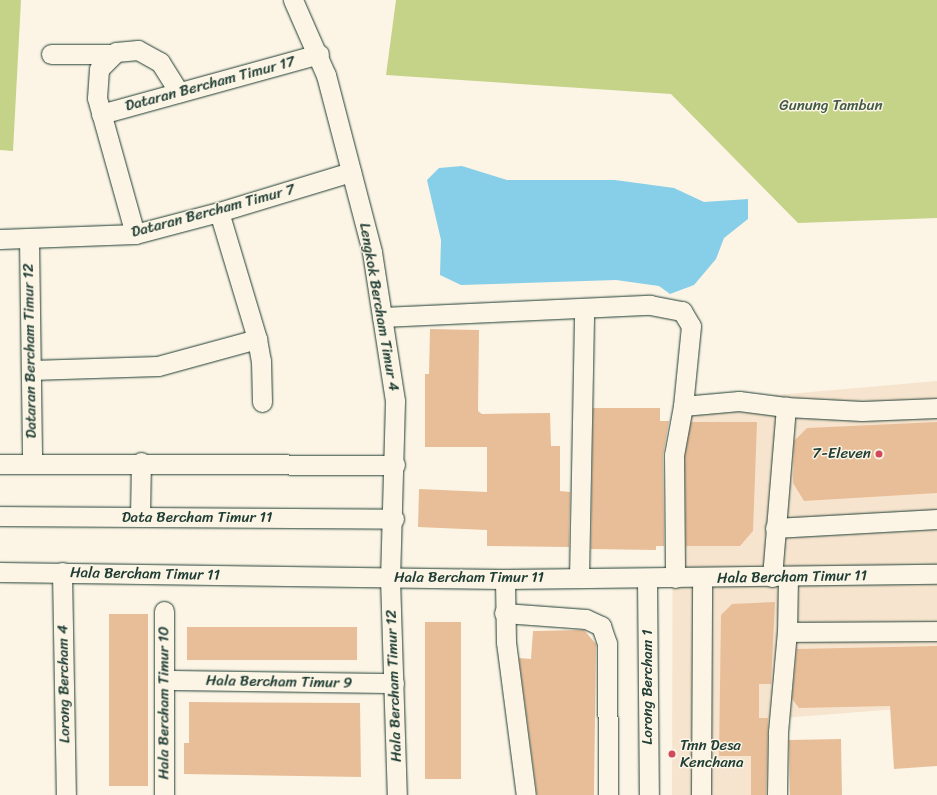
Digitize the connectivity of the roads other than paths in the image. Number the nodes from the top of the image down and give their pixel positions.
1 (293, 0) edge
2 (51, 54) dead end
3 (112, 54) junction
4 (319, 54) junction
5 (179, 92) junction
6 (101, 114) junction
7 (351, 172) junction
8 (219, 212) junction
9 (135, 234) junction
10 (0, 238) edge
11 (29, 239) junction
12 (584, 310) junction
13 (382, 317) junction
14 (257, 339) junction
15 (31, 370) junction
16 (262, 402) dead end
17 (683, 406) junction
18 (786, 406) junction
19 (937, 408) edge
20 (141, 462) junction
21 (32, 463) junction
22 (0, 464) edge
23 (395, 465) junction
24 (0, 516) edge
25 (140, 517) junction
26 (394, 519) junction
27 (937, 519) edge
28 (775, 528) junction
29 (0, 572) edge
30 (62, 572) junction
31 (937, 574) edge
32 (780, 577) junction
33 (390, 578) junction
34 (579, 578) junction
35 (647, 578) junction
36 (675, 578) junction
37 (505, 579) junction
38 (702, 579) junction
39 (164, 611) dead end
40 (504, 613) junction
41 (937, 631) edge
42 (787, 632) junction
43 (165, 680) junction
44 (394, 684) junction
45 (66, 795) edge
46 (164, 795) edge
47 (397, 795) edge
48 (526, 795) edge
49 (608, 795) edge
50 (648, 795) edge
51 (701, 795) edge
52 (778, 795) edge

1 - 4 street, Lengkok Bercham Timur 4
2 - 3 street
3 - 5 street
3 - 6 street
4 - 5 street, Dataran Bercham Timur 17
4 - 7 street, Lengkok Bercham Timur 4
5 - 6 street, Dataran Bercham Timur 17
6 - 9 street
7 - 8 street, Dataran Bercham Timur 7
7 - 13 street, Lengkok Bercham Timur 4
8 - 9 street, Dataran Bercham Timur 7
8 - 14 street
9 - 11 street, Dataran Bercham Timur 7
10 - 11 street, Dataran Bercham Timur 7
11 - 15 street, Dataran Bercham Timur 12
12 - 13 street
12 - 17 street
12 - 34 street
13 - 23 street, Lengkok Bercham Timur 4
14 - 15 street
14 - 16 street
15 - 21 street, Dataran Bercham Timur 12
17 - 18 street
17 - 36 street
18 - 19 street
18 - 28 street
20 - 21 street
20 - 23 street
20 - 25 street
21 - 22 street
23 - 26 street, Lengkok Bercham Timur 4
24 - 25 street, Data Bercham Timur 11
25 - 26 street, Data Bercham Timur 11
26 - 33 street, Lengkok Bercham Timur 4
27 - 28 street
28 - 32 street
29 - 30 street, Hala Bercham Timur 11
30 - 33 street, Hala Bercham Timur 11
30 - 45 street, Lorong Bercham 4
31 - 32 street, Hala Bercham Timur 11
32 - 38 street, Hala Bercham Timur 11
32 - 42 street
33 - 37 street, Hala Bercham Timur 11
33 - 44 street, Hala Bercham Timur 12
34 - 35 street, Hala Bercham Timur 11
34 - 37 street, Hala Bercham Timur 11
35 - 36 street, Hala Bercham Timur 11
35 - 50 street, Lorong Bercham 1
36 - 38 street, Hala Bercham Timur 11
37 - 40 street
38 - 51 street
39 - 43 street, Hala Bercham Timur 10
40 - 48 street
40 - 49 street
41 - 42 street
42 - 52 street
43 - 44 street, Hala Bercham Timur 9
43 - 46 street, Hala Bercham Timur 10
44 - 47 street, Hala Bercham Timur 12

